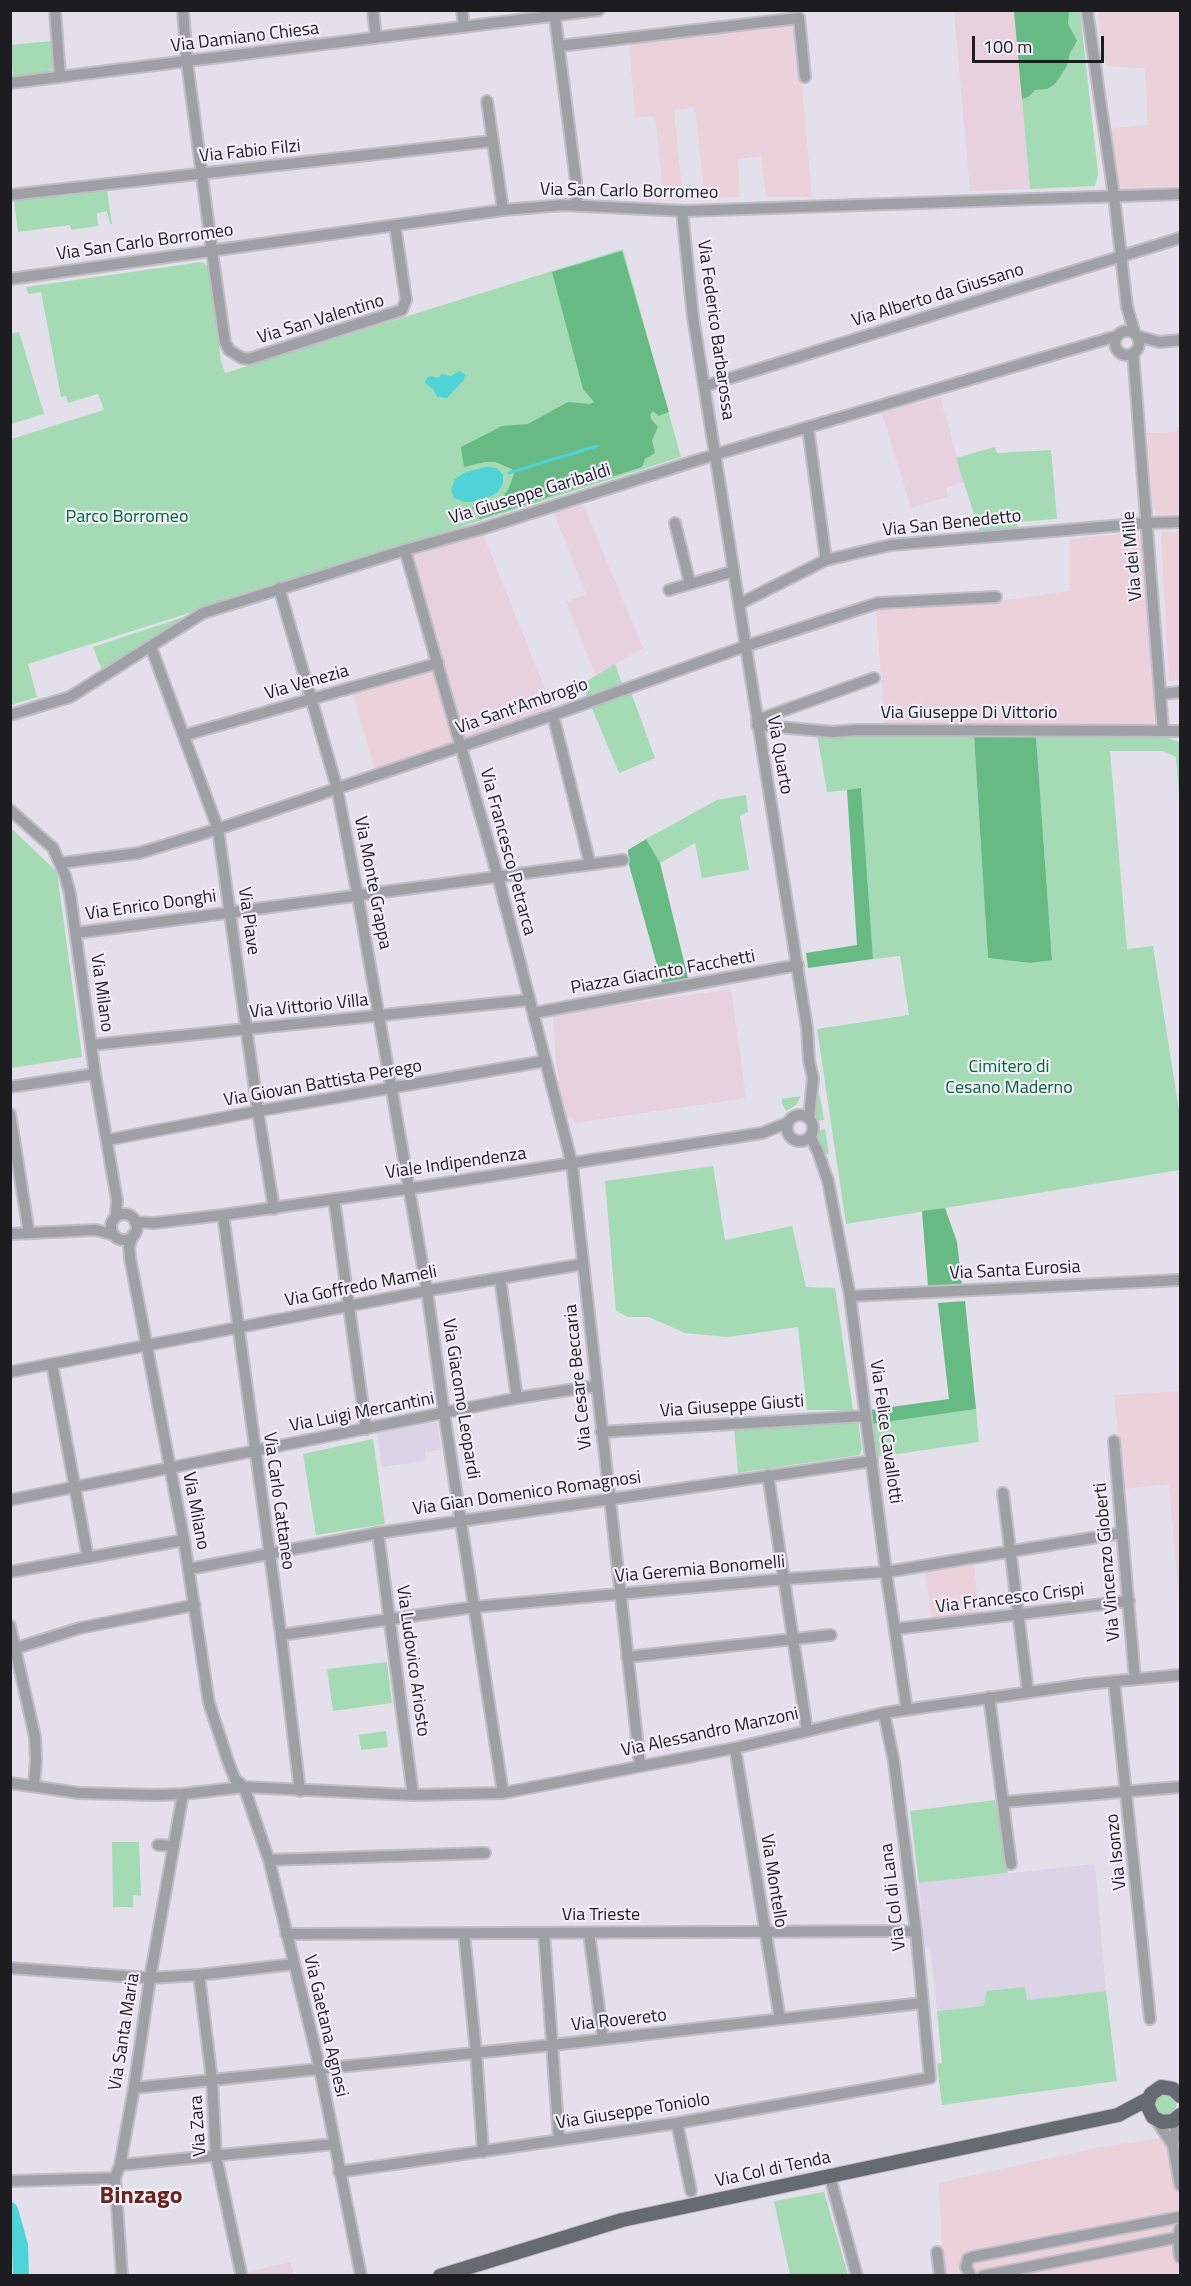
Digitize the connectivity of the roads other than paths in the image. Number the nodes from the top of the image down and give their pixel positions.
1 (55, 10) edge
2 (183, 10) edge
3 (373, 10) edge
4 (462, 10) edge
5 (599, 10) edge
6 (1087, 10) edge
7 (554, 13) edge
8 (464, 27) junction
9 (376, 38) junction
10 (558, 46) junction
11 (187, 62) junction
12 (60, 77) junction
13 (806, 77) dead end
14 (10, 83) edge
15 (487, 101) dead end
16 (493, 141) junction
17 (202, 174) junction
18 (1180, 194) edge
19 (10, 195) edge
20 (1114, 196) junction
21 (577, 206) junction
22 (503, 210) junction
23 (682, 211) junction
24 (395, 225) junction
25 (1180, 238) edge
26 (212, 250) junction
27 (1121, 257) junction
28 (10, 279) edge
29 (1127, 307) junction
30 (1120, 334) junction
31 (1136, 335) junction
32 (1180, 340) edge
33 (1160, 342) junction
34 (1078, 346) junction
35 (1128, 352) junction
36 (705, 386) junction
37 (808, 428) junction
38 (717, 454) junction
39 (1180, 522) edge
40 (675, 523) dead end
41 (1147, 523) junction
42 (405, 550) junction
43 (826, 560) junction
44 (731, 572) dead end
45 (690, 584) junction
46 (279, 588) junction
47 (669, 590) dead end
48 (996, 597) dead end
49 (739, 604) junction
50 (746, 646) junction
51 (152, 647) junction
52 (438, 663) junction
53 (874, 678) dead end
54 (1180, 692) edge
55 (1161, 693) junction
56 (311, 699) junction
57 (10, 714) edge
58 (553, 715) junction
59 (757, 723) junction
60 (1163, 731) junction
61 (1180, 731) edge
62 (185, 735) junction
63 (461, 745) junction
64 (337, 788) junction
65 (10, 810) edge
66 (218, 829) junction
67 (623, 860) dead end
68 (61, 863) junction
69 (590, 864) junction
70 (498, 877) junction
71 (358, 897) junction
72 (230, 911) junction
73 (76, 933) junction
74 (798, 965) junction
75 (529, 1000) junction
76 (533, 1013) junction
77 (380, 1017) junction
78 (247, 1030) junction
79 (91, 1046) junction
80 (545, 1061) junction
81 (809, 1061) junction
82 (95, 1074) junction
83 (10, 1087) edge
84 (391, 1089) junction
85 (258, 1111) junction
86 (10, 1114) edge
87 (797, 1115) junction
88 (809, 1119) junction
89 (787, 1123) junction
90 (762, 1132) junction
91 (788, 1135) junction
92 (810, 1136) junction
93 (106, 1140) junction
94 (799, 1141) junction
95 (820, 1161) junction
96 (572, 1164) junction
97 (410, 1188) junction
98 (334, 1199) junction
99 (117, 1200) junction
100 (274, 1209) junction
101 (223, 1215) junction
102 (114, 1220) junction
103 (133, 1226) junction
104 (96, 1230) junction
105 (29, 1233) junction
106 (10, 1234) edge
107 (114, 1235) junction
108 (583, 1264) junction
109 (500, 1278) junction
110 (1180, 1280) edge
111 (427, 1291) junction
112 (850, 1296) junction
113 (348, 1307) junction
114 (237, 1327) junction
115 (146, 1344) junction
116 (52, 1364) junction
117 (10, 1372) edge
118 (595, 1386) junction
119 (517, 1398) junction
120 (444, 1413) junction
121 (865, 1416) junction
122 (366, 1429) junction
123 (601, 1432) junction
124 (1114, 1441) dead end
125 (255, 1450) junction
126 (872, 1461) junction
127 (170, 1467) junction
128 (768, 1475) junction
129 (74, 1487) junction
130 (1004, 1493) dead end
131 (610, 1499) junction
132 (10, 1500) edge
133 (462, 1521) junction
134 (378, 1533) junction
135 (1122, 1533) junction
136 (184, 1540) junction
137 (1011, 1552) junction
138 (269, 1554) junction
139 (88, 1558) junction
140 (189, 1569) junction
141 (10, 1572) edge
142 (886, 1572) junction
143 (785, 1579) junction
144 (620, 1593) junction
145 (1129, 1601) junction
146 (195, 1605) junction
147 (474, 1607) junction
148 (1018, 1615) junction
149 (389, 1618) junction
150 (10, 1626) edge
151 (894, 1629) junction
152 (281, 1635) junction
153 (831, 1635) dead end
154 (793, 1640) junction
155 (13, 1649) edge
156 (627, 1657) junction
157 (1180, 1675) edge
158 (1135, 1679) junction
159 (1114, 1681) junction
160 (1028, 1692) junction
161 (989, 1697) junction
162 (907, 1710) junction
163 (884, 1713) junction
164 (807, 1730) junction
165 (735, 1748) junction
166 (640, 1765) junction
167 (12, 1784) edge
168 (34, 1786) junction
169 (244, 1787) junction
170 (1180, 1787) edge
171 (300, 1791) junction
172 (1127, 1792) junction
173 (503, 1793) junction
174 (183, 1794) junction
175 (413, 1795) junction
176 (1003, 1802) junction
177 (158, 1845) dead end
178 (172, 1846) junction
179 (485, 1852) dead end
180 (269, 1860) junction
181 (1011, 1864) dead end
182 (916, 1931) junction
183 (764, 1932) junction
184 (464, 1933) junction
185 (544, 1933) junction
186 (589, 1933) junction
187 (286, 1934) junction
188 (294, 1964) junction
189 (10, 1968) edge
190 (200, 1974) junction
191 (150, 1978) junction
192 (922, 2003) junction
193 (780, 2019) junction
194 (1150, 2019) dead end
195 (603, 2039) junction
196 (552, 2045) junction
197 (476, 2052) junction
198 (320, 2069) junction
199 (930, 2078) joint
200 (212, 2080) junction
201 (134, 2088) junction
202 (1180, 2093) edge
203 (1148, 2099) junction
204 (1118, 2115) junction
205 (1180, 2115) edge
206 (1154, 2119) junction
207 (676, 2123) junction
208 (559, 2140) junction
209 (334, 2144) junction
210 (1173, 2145) junction
211 (483, 2152) junction
212 (216, 2156) junction
213 (120, 2165) junction
214 (339, 2172) junction
215 (830, 2177) junction
216 (115, 2178) junction
217 (13, 2181) edge
218 (1180, 2186) edge
219 (691, 2191) dead end
220 (1180, 2217) edge
221 (1180, 2235) edge
222 (937, 2252) dead end
223 (1180, 2257) edge
224 (242, 2272) dead end
225 (122, 2276) edge
226 (362, 2276) edge
227 (440, 2276) edge
228 (856, 2276) edge
229 (940, 2276) edge
230 (971, 2276) edge
231 (983, 2276) edge

1 - 12 street
2 - 11 street
3 - 9 street
4 - 8 street
5 - 7 street, Via Damiano Chiesa
6 - 20 street
7 - 8 street, Via Damiano Chiesa
7 - 10 street
8 - 9 street, Via Damiano Chiesa
9 - 11 street, Via Damiano Chiesa
10 - 13 street
10 - 21 street
11 - 12 street, Via Damiano Chiesa
11 - 17 street
12 - 14 street, Via Damiano Chiesa
15 - 16 street
16 - 17 street, Via Fabio Filzi
16 - 22 street
17 - 19 street, Via Fabio Filzi
17 - 26 street
18 - 20 street, Via San Carlo Borromeo
20 - 23 street, Via San Carlo Borromeo
20 - 27 street
21 - 22 street, Via San Carlo Borromeo
21 - 23 street, Via San Carlo Borromeo
22 - 24 street, Via San Carlo Borromeo
23 - 36 street, Via Federico Barbarossa
24 - 26 street, Via San Carlo Borromeo
24 - 26 street, Via San Valentino
25 - 27 street, Via Alberto da Giussano
26 - 28 street, Via San Carlo Borromeo
27 - 29 street
27 - 36 street, Via Alberto da Giussano
29 - 30 street
29 - 31 street
30 - 31 street
30 - 34 street, Via Giuseppe Garibaldi
30 - 35 street
31 - 33 street, Via Giuseppe Garibaldi
31 - 35 street
32 - 33 street, Via Giuseppe Garibaldi
33 - 35 street, Via Giuseppe Garibaldi
34 - 35 street, Via Giuseppe Garibaldi
34 - 37 street, Via Giuseppe Garibaldi
35 - 41 street, Via dei Mille
36 - 38 street, Via Federico Barbarossa
37 - 38 street, Via Giuseppe Garibaldi
37 - 43 street
38 - 42 street, Via Giuseppe Garibaldi
38 - 49 street, Via Quarto
39 - 41 street, Via San Benedetto
40 - 45 street
41 - 43 street, Via San Benedetto
41 - 55 street, Via dei Mille
42 - 46 street, Via Giuseppe Garibaldi
42 - 52 street, Via Francesco Petrarca
43 - 49 street, Via San Benedetto
44 - 45 street
45 - 47 street
46 - 51 street, Via Giuseppe Garibaldi
46 - 56 street, Via Monte Grappa
48 - 50 street, Via Sant'Ambrogio
49 - 50 street, Via Quarto
50 - 58 street, Via Sant'Ambrogio
50 - 59 street, Via Quarto
51 - 57 street, Via Giuseppe Garibaldi
51 - 62 street, Via Piave
52 - 56 street, Via Venezia
52 - 63 street, Via Francesco Petrarca
53 - 59 street
54 - 55 street
55 - 60 street, Via dei Mille
56 - 62 street, Via Venezia
56 - 64 street, Via Monte Grappa
58 - 63 street, Via Sant'Ambrogio
58 - 69 street
59 - 60 street, Via Giuseppe Di Vittorio
59 - 74 street, Via Quarto
60 - 61 street, Via Giuseppe Di Vittorio
62 - 66 street, Via Piave
63 - 64 street, Via Sant'Ambrogio
63 - 70 street, Via Francesco Petrarca
64 - 66 street, Via Sant'Ambrogio
64 - 71 street, Via Monte Grappa
65 - 68 street, Via Milano
66 - 68 street, Via Sant'Ambrogio
66 - 72 street, Via Piave
67 - 69 street, Via Enrico Donghi
68 - 73 street, Via Milano
69 - 70 street, Via Enrico Donghi
70 - 71 street, Via Enrico Donghi
70 - 75 street, Via Francesco Petrarca
71 - 72 street, Via Enrico Donghi
71 - 77 street, Via Monte Grappa
72 - 73 street, Via Enrico Donghi
72 - 78 street, Via Piave
73 - 79 street, Via Milano
74 - 76 street, Piazza Giacinto Facchetti
74 - 81 street, Via Quarto
75 - 76 street, Via Francesco Petrarca
75 - 77 street, Via Vittorio Villa
76 - 80 street, Via Francesco Petrarca
77 - 78 street, Via Vittorio Villa
77 - 84 street, Via Monte Grappa
78 - 79 street, Via Vittorio Villa
78 - 85 street, Via Piave
79 - 82 street, Via Milano
80 - 84 street, Via Giovan Battista Perego
80 - 96 street, Via Francesco Petrarca
81 - 87 street, Via Quarto
81 - 88 street, Via Quarto
82 - 83 street
82 - 93 street, Via Milano
84 - 85 street, Via Giovan Battista Perego
84 - 97 street, Via Monte Grappa
85 - 93 street, Via Giovan Battista Perego
85 - 100 street, Via Piave
86 - 105 street
87 - 88 street
87 - 89 street
88 - 92 street
89 - 90 street, Viale Indipendenza
89 - 91 street
90 - 91 street, Viale Indipendenza
90 - 96 street, Viale Indipendenza
91 - 94 street
92 - 94 street
92 - 95 street, Via Felice Cavallotti
93 - 99 street, Via Milano
94 - 95 street, Via Felice Cavallotti
95 - 112 street, Via Felice Cavallotti
96 - 97 street, Viale Indipendenza
96 - 108 street, Via Cesare Beccaria
97 - 98 street, Viale Indipendenza
97 - 111 street, Via Giacomo Leopardi
98 - 100 street, Viale Indipendenza
98 - 113 street
99 - 102 street, Via Milano
99 - 103 street, Via Milano
100 - 101 street, Viale Indipendenza
101 - 103 street, Viale Indipendenza
101 - 114 street, Via Carlo Cattaneo
102 - 103 street
102 - 104 street
102 - 107 street, Via Milano
103 - 107 street
103 - 115 street, Via Milano
104 - 105 street
104 - 107 street
105 - 106 street
108 - 109 street, Via Goffredo Mameli
108 - 118 street, Via Cesare Beccaria
109 - 111 street, Via Goffredo Mameli
109 - 119 street
110 - 112 street, Via Santa Eurosia
111 - 113 street, Via Goffredo Mameli
111 - 120 street, Via Giacomo Leopardi
112 - 121 street, Via Felice Cavallotti
113 - 114 street, Via Goffredo Mameli
113 - 122 street
114 - 115 street, Via Goffredo Mameli
114 - 125 street, Via Carlo Cattaneo
115 - 116 street, Via Goffredo Mameli
115 - 127 street, Via Milano
116 - 117 street, Via Goffredo Mameli
116 - 129 street
118 - 119 street, Via Luigi Mercantini
118 - 123 street, Via Cesare Beccaria
119 - 120 street, Via Luigi Mercantini
120 - 122 street, Via Luigi Mercantini
120 - 133 street, Via Giacomo Leopardi
121 - 123 street, Via Giuseppe Giusti
121 - 126 street, Via Felice Cavallotti
122 - 125 street, Via Luigi Mercantini
123 - 131 street, Via Cesare Beccaria
124 - 135 street, Via Vincenzo Gioberti
125 - 127 street, Via Luigi Mercantini
125 - 138 street, Via Carlo Cattaneo
126 - 128 street, Via Gian Domenico Romagnosi
126 - 142 street, Via Felice Cavallotti
127 - 129 street, Via Luigi Mercantini
127 - 136 street, Via Milano
128 - 131 street, Via Gian Domenico Romagnosi
128 - 143 street
129 - 132 street, Via Luigi Mercantini
129 - 139 street
130 - 137 street
131 - 133 street, Via Gian Domenico Romagnosi
131 - 144 street, Via Cesare Beccaria
133 - 134 street, Via Gian Domenico Romagnosi
133 - 147 street, Via Giacomo Leopardi
134 - 138 street, Via Gian Domenico Romagnosi
134 - 149 street, Via Ludovico Ariosto
135 - 137 street, Via Geremia Bonomelli
135 - 145 street, Via Vincenzo Gioberti
136 - 139 street
136 - 140 street, Via Milano
137 - 142 street, Via Geremia Bonomelli
137 - 148 street
138 - 140 street, Via Gian Domenico Romagnosi
138 - 152 street, Via Carlo Cattaneo
139 - 141 street
140 - 146 street, Via Milano
142 - 143 street, Via Geremia Bonomelli
142 - 151 street, Via Felice Cavallotti
143 - 144 street, Via Geremia Bonomelli
143 - 154 street
144 - 147 street, Via Geremia Bonomelli
144 - 156 street, Via Cesare Beccaria
145 - 148 street, Via Francesco Crispi
145 - 158 street, Via Vincenzo Gioberti
146 - 155 street
146 - 169 street, Via Milano
147 - 149 street, Via Geremia Bonomelli
147 - 173 street, Via Giacomo Leopardi
148 - 151 street, Via Francesco Crispi
148 - 160 street
149 - 152 street, Via Geremia Bonomelli
149 - 175 street, Via Ludovico Ariosto
150 - 155 street
151 - 162 street, Via Felice Cavallotti
152 - 171 street, Via Carlo Cattaneo
153 - 154 street
154 - 156 street
154 - 164 street
155 - 168 street
156 - 166 street, Via Cesare Beccaria
157 - 158 street, Via Alessandro Manzoni
158 - 159 street, Via Alessandro Manzoni
159 - 160 street, Via Alessandro Manzoni
159 - 172 street, Via Isonzo
160 - 161 street, Via Alessandro Manzoni
161 - 162 street, Via Alessandro Manzoni
161 - 176 street
162 - 163 street, Via Alessandro Manzoni
163 - 164 street, Via Alessandro Manzoni
163 - 182 street, Via Col di Lana
164 - 165 street, Via Alessandro Manzoni
165 - 166 street, Via Alessandro Manzoni
165 - 183 street, Via Montello
166 - 173 street, Via Alessandro Manzoni
167 - 168 street, Via Alessandro Manzoni
168 - 174 street, Via Alessandro Manzoni
169 - 171 street, Via Alessandro Manzoni
169 - 174 street, Via Alessandro Manzoni
169 - 180 street, Via Gaetana Agnesi
170 - 172 street
171 - 175 street, Via Alessandro Manzoni
172 - 176 street
172 - 194 street, Via Isonzo
173 - 175 street, Via Alessandro Manzoni
174 - 178 street, Via Santa Maria
176 - 181 street
177 - 178 street
178 - 191 street, Via Santa Maria
179 - 180 street
180 - 187 street, Via Gaetana Agnesi
182 - 183 street, Via Trieste
182 - 192 street, Via Col di Lana
183 - 186 street, Via Trieste
183 - 193 street, Via Montello
184 - 185 street, Via Trieste
184 - 187 street, Via Trieste
184 - 197 street
185 - 186 street, Via Trieste
185 - 196 street
186 - 195 street
187 - 188 street, Via Gaetana Agnesi
188 - 190 street
188 - 198 street, Via Gaetana Agnesi
189 - 191 street
190 - 191 street
190 - 200 street, Via Zara
191 - 201 street, Via Santa Maria
192 - 193 street, Via Rovereto
192 - 199 street, Via Col di Lana
193 - 195 street, Via Rovereto
195 - 196 street, Via Rovereto
196 - 197 street, Via Rovereto
196 - 208 street
197 - 198 street, Via Rovereto
197 - 211 street
198 - 200 street, Via Rovereto
198 - 209 street, Via Gaetana Agnesi
199 - 207 street, Via Giuseppe Toniolo
200 - 201 street, Via Rovereto
200 - 212 street, Via Zara
201 - 213 street, Via Santa Maria
202 - 203 main road, Via Col di Tenda
203 - 204 main road, Via Col di Tenda
203 - 206 main road
204 - 206 main road, Via Col di Tenda
204 - 215 main road, Via Col di Tenda
205 - 206 main road, Via Col di Tenda
205 - 210 street
206 - 210 street
207 - 208 street, Via Giuseppe Toniolo
207 - 219 street
208 - 211 street, Via Giuseppe Toniolo
209 - 212 street
209 - 214 street, Via Gaetana Agnesi
210 - 218 street
211 - 214 street, Via Giuseppe Toniolo
212 - 213 street
212 - 224 street, Via Zara
213 - 216 street, Via Santa Maria
214 - 226 street, Via Gaetana Agnesi
215 - 227 main road, Via Col di Tenda
215 - 228 street
216 - 217 street
216 - 225 street, Via Santa Maria
220 - 230 street
221 - 223 street
221 - 231 street
222 - 229 street

